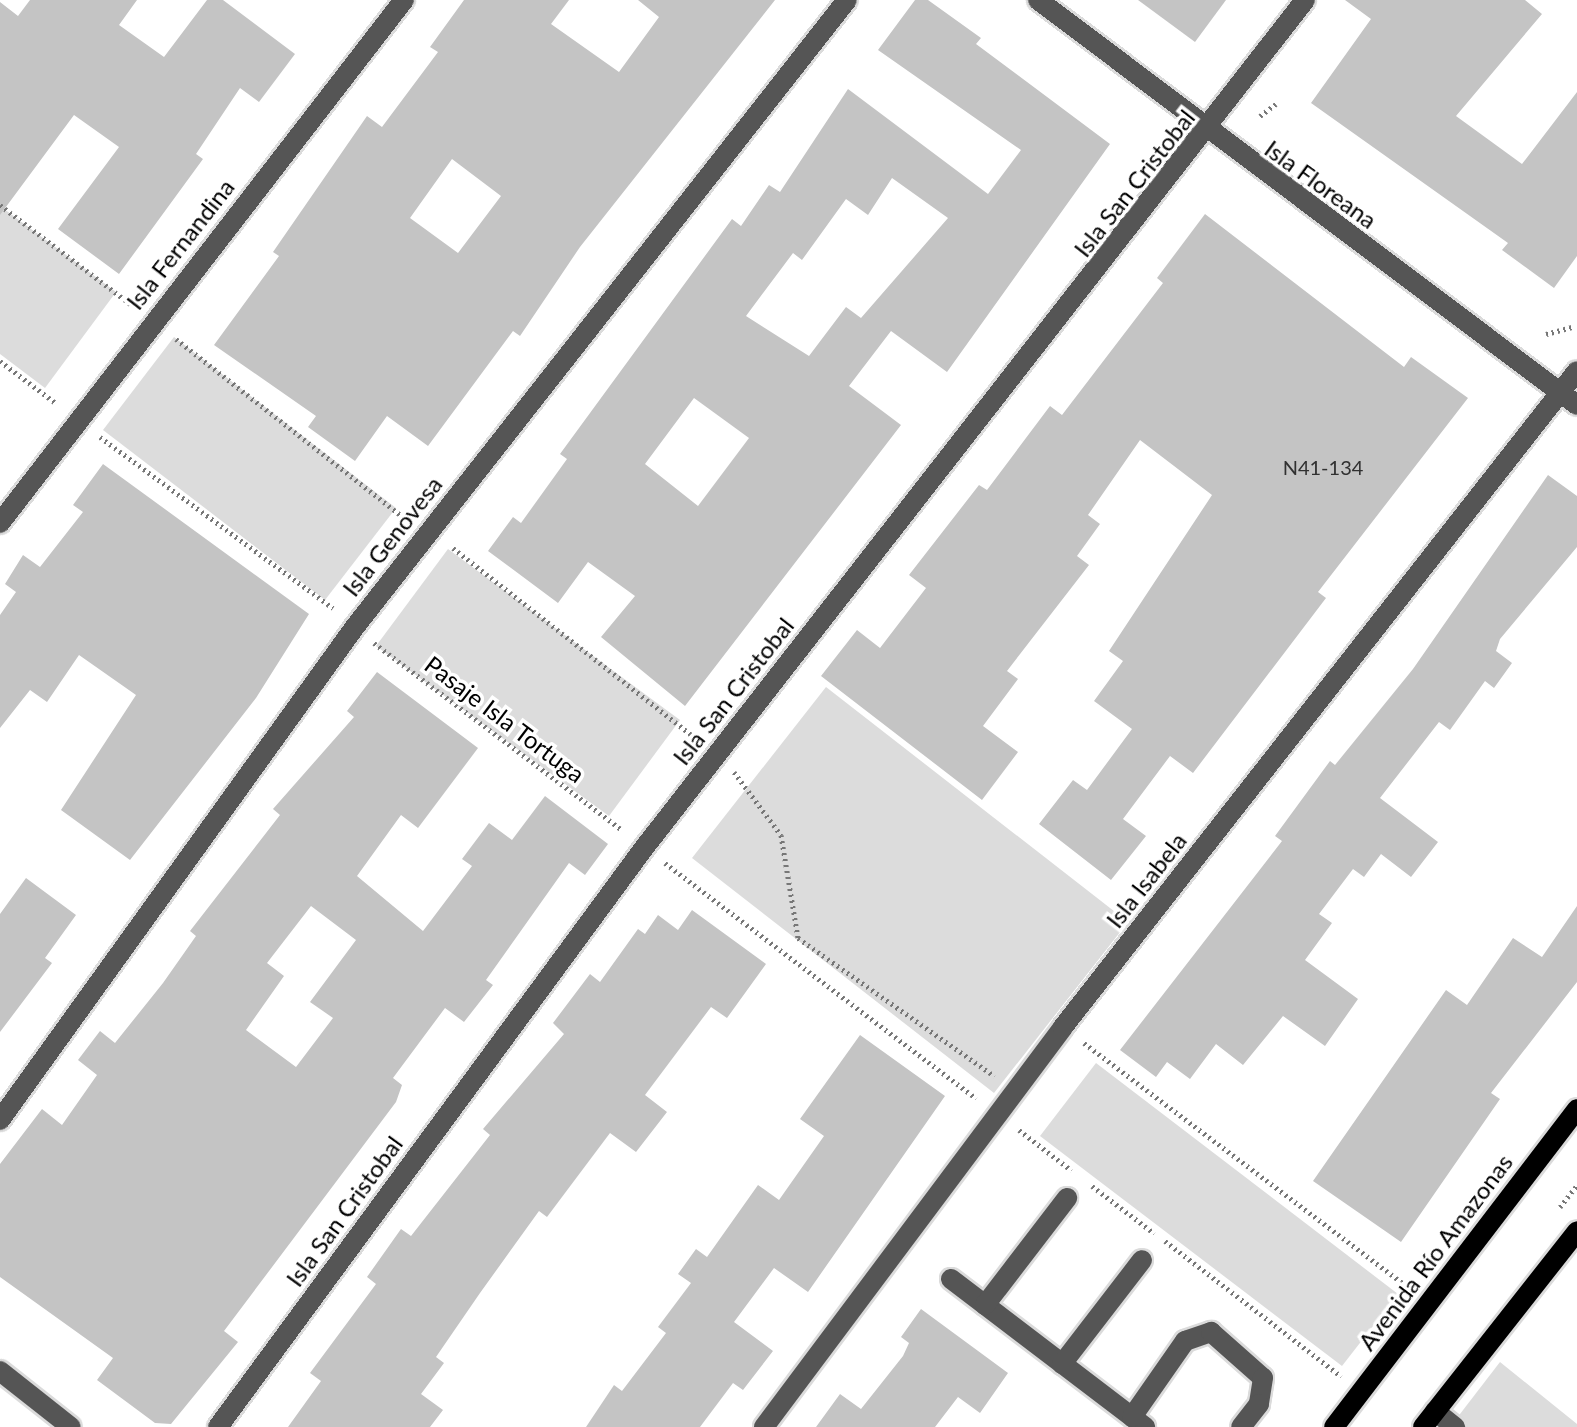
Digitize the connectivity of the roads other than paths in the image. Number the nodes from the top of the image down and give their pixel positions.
1 (404, 0) edge
2 (847, 0) edge
3 (1038, 0) edge
4 (1305, 0) edge
5 (1208, 132) junction
6 (1577, 371) edge
7 (1569, 399) edge
8 (0, 523) edge
9 (1577, 1109) edge
10 (0, 1120) edge
11 (1067, 1198) dead end
12 (1577, 1231) edge
13 (1142, 1260) dead end
14 (951, 1279) dead end
15 (985, 1305) junction
16 (1062, 1364) junction
17 (0, 1371) edge
18 (1429, 1419) edge
19 (1138, 1422) edge
20 (71, 1427) edge
21 (218, 1427) edge
22 (764, 1427) edge
23 (1241, 1427) edge
24 (1334, 1427) edge
25 (1455, 1427) edge

1 - 8 street, Isla Fernandina
2 - 10 street, Isla Genovesa
3 - 5 street, Isla Floreana
4 - 5 street, Isla San Cristobal
5 - 7 street, Isla Floreana
5 - 21 street, Isla San Cristobal
6 - 7 street, Isla Isabela
7 - 22 street, Isla Isabela
9 - 24 main road, Avenida Río Amazonas
11 - 15 street
12 - 18 main road
13 - 16 street
14 - 15 street
15 - 16 street
16 - 19 street
17 - 20 street
18 - 25 street
19 - 23 street

